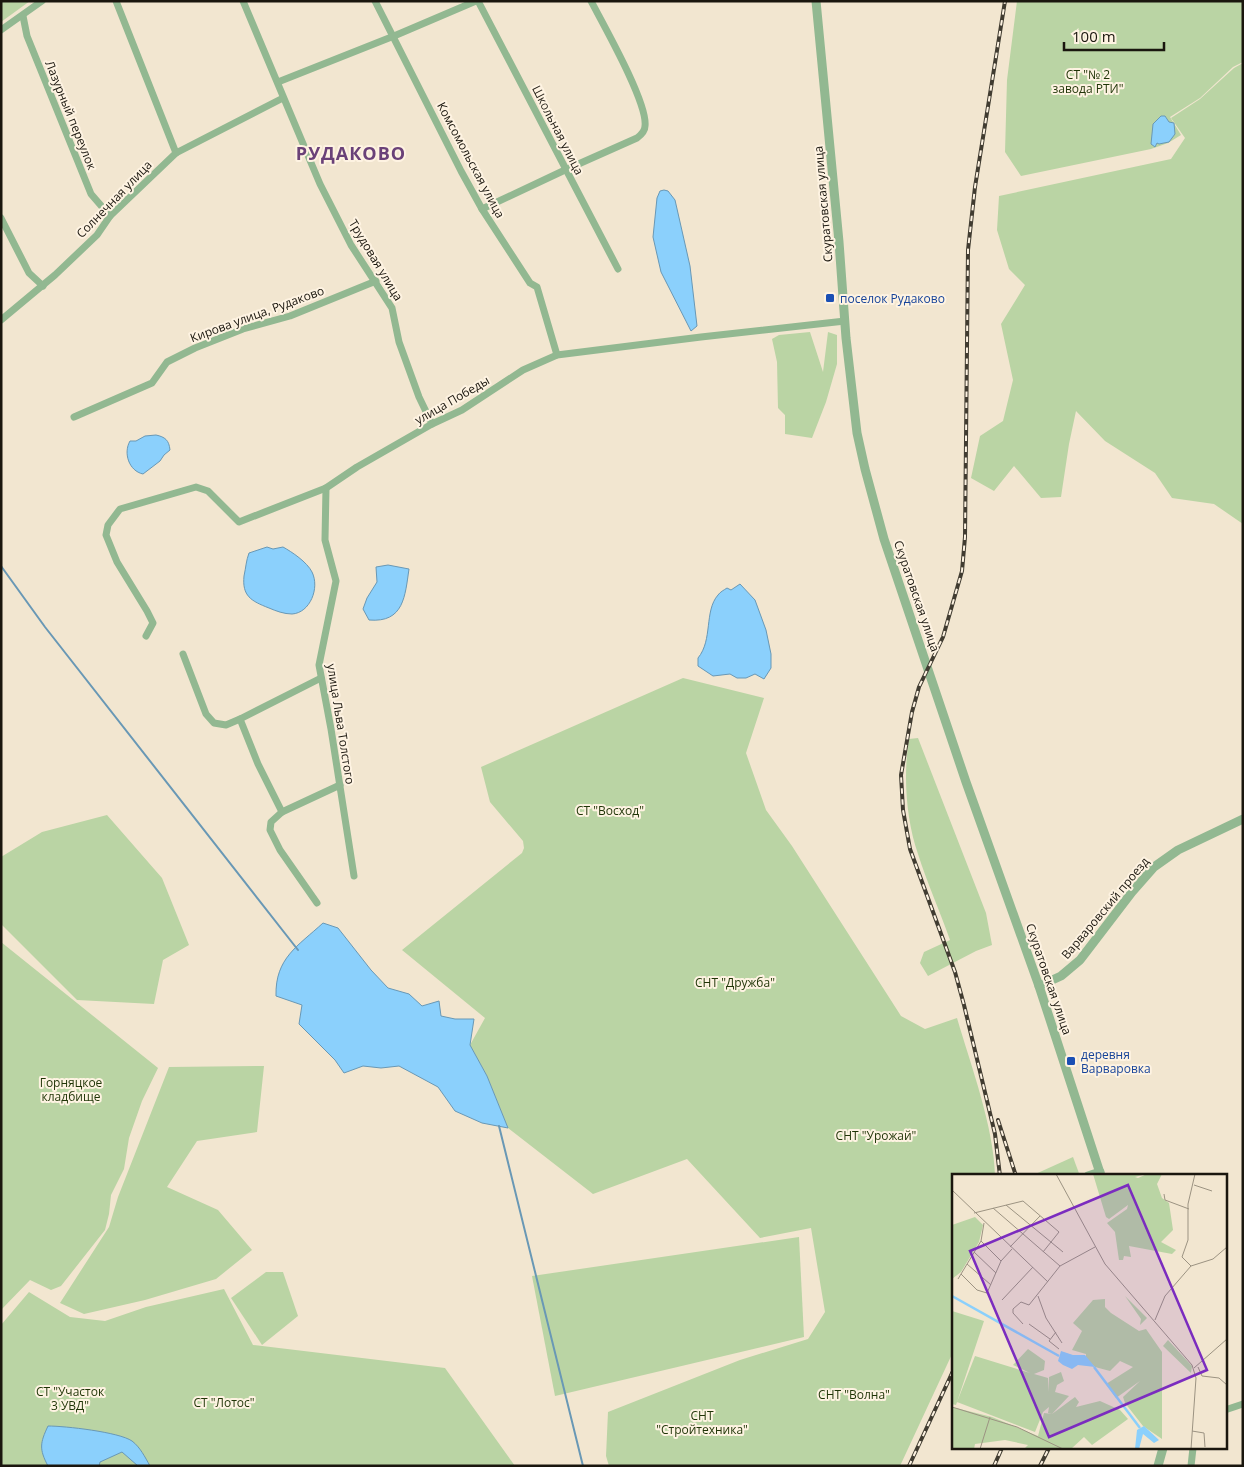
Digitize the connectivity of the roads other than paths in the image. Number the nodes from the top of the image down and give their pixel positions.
1 (42, 1) edge
2 (116, 1) edge
3 (243, 1) edge
4 (375, 1) edge
5 (477, 1) edge
6 (590, 1) edge
7 (816, 1) edge
8 (23, 16) junction
9 (1, 30) edge
10 (394, 36) junction
11 (278, 82) junction
12 (283, 98) junction
13 (176, 153) junction
14 (565, 170) junction
15 (482, 209) junction
16 (110, 216) junction
17 (1, 218) edge
18 (618, 270) dead end
19 (376, 281) junction
20 (43, 286) junction
21 (1, 320) edge
22 (844, 321) junction
23 (557, 355) junction
24 (74, 418) dead end
25 (432, 424) junction
26 (326, 488) junction
27 (146, 636) dead end
28 (183, 654) dead end
29 (321, 678) junction
30 (240, 719) junction
31 (340, 785) junction
32 (282, 812) junction
33 (1243, 819) edge
34 (354, 876) dead end
35 (317, 903) dead end
36 (1039, 986) junction
37 (1101, 1174) edge
38 (1243, 1404) edge
39 (1226, 1410) edge
40 (1162, 1450) edge
41 (1193, 1450) edge
42 (1158, 1466) edge
43 (1191, 1466) edge

1 - 8 street
2 - 13 street
3 - 11 street, Трудовая улица
4 - 10 street, Комсомольская улица
5 - 10 street
5 - 14 street, Школьная улица
6 - 14 street
7 - 22 street, Скуратовская улица
8 - 9 street
8 - 16 street, Лазурный переулок
10 - 11 street
10 - 15 street, Комсомольская улица
11 - 12 street, Трудовая улица
12 - 13 street, Солнечная улица
12 - 19 street, Трудовая улица
13 - 16 street, Солнечная улица
14 - 15 street
14 - 18 street, Школьная улица
15 - 23 street, Комсомольская улица
16 - 20 street, Солнечная улица
17 - 20 street
19 - 24 street, Кирова улица, Рудаково
19 - 25 street, Трудовая улица
20 - 21 street, Солнечная улица
22 - 23 street, улица Победы
22 - 36 street, Скуратовская улица
23 - 25 street, улица Победы
25 - 26 street, улица Победы
26 - 27 street, улица Победы
26 - 29 street, улица Льва Толстого
28 - 30 street
29 - 30 street
29 - 31 street, улица Льва Толстого
30 - 32 street
31 - 32 street
31 - 34 street, улица Льва Толстого
32 - 35 street
33 - 36 street, Варваровский проезд
36 - 37 street, Скуратовская улица
38 - 39 street
40 - 42 street
41 - 43 street

